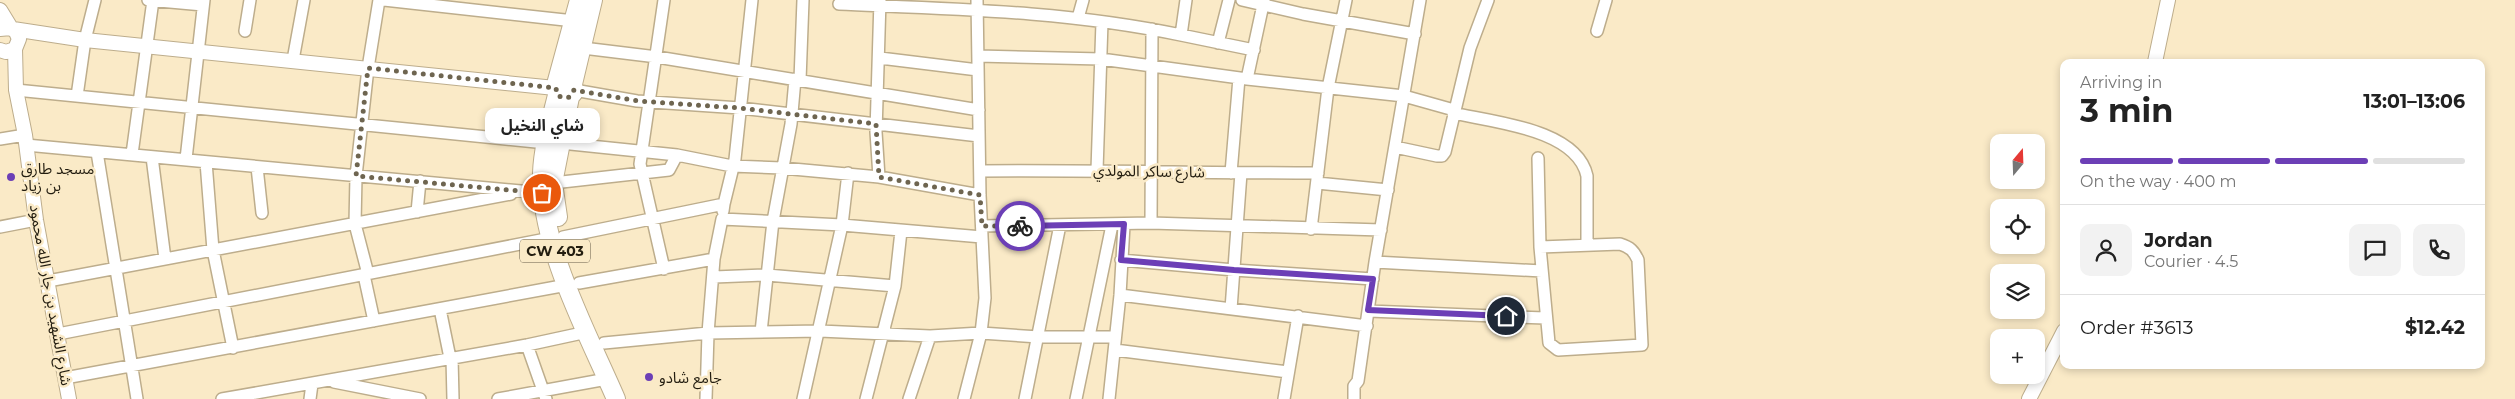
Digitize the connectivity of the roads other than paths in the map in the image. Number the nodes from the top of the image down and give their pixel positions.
1 (96, 0) edge
2 (151, 0) edge
3 (250, 0) edge
4 (304, 0) edge
5 (379, 0) edge
6 (384, 0) edge
7 (579, 0) edge
8 (593, 0) edge
9 (664, 0) edge
10 (752, 0) edge
11 (803, 0) edge
12 (1083, 0) edge
13 (1186, 0) edge
14 (1229, 0) edge
15 (1242, 0) edge
16 (1346, 0) edge
17 (1420, 0) edge
18 (1488, 0) edge
19 (1606, 0) edge
20 (2168, 0) edge
21 (1263, 2) edge
22 (204, 3) edge
23 (452, 3) edge
24 (880, 3) edge
25 (839, 4) dead end
26 (977, 4) edge
27 (0, 10) edge
28 (1078, 18) junction
29 (574, 20) junction
30 (1343, 21) junction
31 (1102, 22) junction
32 (8, 29) edge
33 (1152, 29) junction
34 (245, 30) dead end
35 (1597, 31) dead end
36 (1415, 34) junction
37 (1181, 35) junction
38 (49, 36) junction
39 (86, 40) junction
40 (1218, 43) junction
41 (147, 46) junction
42 (583, 48) junction
43 (6, 50) edge
44 (1254, 50) junction
45 (199, 51) junction
46 (978, 56) junction
47 (657, 57) junction
48 (880, 58) junction
49 (1101, 59) junction
50 (2156, 59) edge
51 (293, 60) junction
52 (1153, 66) junction
53 (368, 68) junction
54 (978, 70) junction
55 (745, 71) junction
56 (1243, 79) junction
57 (798, 80) junction
58 (1328, 88) junction
59 (565, 89) junction
60 (16, 90) junction
61 (877, 94) junction
62 (77, 96) junction
63 (1404, 96) junction
64 (648, 101) junction
65 (139, 103) junction
66 (192, 107) junction
67 (740, 108) junction
68 (979, 110) junction
69 (1454, 111) junction
70 (792, 114) junction
71 (361, 124) junction
72 (876, 124) junction
73 (979, 136) junction
74 (0, 139) edge
75 (25, 140) junction
76 (554, 143) junction
77 (1395, 147) junction
78 (97, 152) junction
79 (642, 152) junction
80 (132, 154) junction
81 (677, 155) junction
82 (152, 157) junction
83 (1538, 158) dead end
84 (186, 159) junction
85 (206, 162) junction
86 (732, 166) junction
87 (257, 167) junction
88 (782, 168) junction
89 (1097, 170) junction
90 (640, 171) junction
91 (980, 171) junction
92 (1151, 173) junction
93 (1236, 173) junction
94 (848, 174) junction
95 (356, 176) junction
96 (879, 177) junction
97 (1318, 178) junction
98 (420, 181) junction
99 (540, 189) junction
100 (1388, 190) junction
101 (980, 195) junction
102 (724, 204) junction
103 (417, 212) junction
104 (262, 213) dead end
105 (650, 217) junction
106 (722, 219) junction
107 (36, 220) junction
108 (773, 221) junction
109 (1151, 223) junction
110 (355, 224) junction
111 (1060, 225) junction
112 (1118, 225) junction
113 (842, 226) junction
114 (1238, 226) junction
115 (0, 227) edge
116 (1311, 229) junction
117 (902, 230) junction
118 (1381, 230) junction
119 (982, 232) junction
120 (557, 237) junction
121 (1587, 244) junction
122 (1540, 247) junction
123 (213, 250) junction
124 (165, 259) junction
125 (714, 259) junction
126 (1121, 260) junction
127 (1375, 262) junction
128 (115, 269) junction
129 (664, 269) junction
130 (1234, 270) junction
131 (1542, 271) junction
132 (366, 274) junction
133 (767, 275) junction
134 (714, 277) junction
135 (1373, 279) junction
136 (830, 280) junction
137 (48, 281) junction
138 (573, 284) junction
139 (895, 286) junction
140 (1120, 295) junction
141 (224, 302) junction
142 (440, 309) junction
143 (1231, 309) junction
144 (1368, 310) junction
145 (1298, 316) junction
146 (1545, 318) junction
147 (125, 321) junction
148 (374, 321) junction
149 (1366, 326) junction
150 (820, 331) junction
151 (587, 332) junction
152 (761, 332) junction
153 (708, 333) junction
154 (981, 333) junction
155 (58, 334) junction
156 (882, 334) junction
157 (930, 336) junction
158 (1039, 337) junction
159 (1090, 338) junction
160 (1116, 338) junction
161 (2060, 339) edge
162 (604, 343) junction
163 (527, 345) junction
164 (233, 348) junction
165 (1115, 350) junction
166 (452, 358) junction
167 (132, 367) junction
168 (1288, 372) junction
169 (65, 378) junction
170 (328, 380) junction
171 (607, 380) junction
172 (312, 384) junction
173 (545, 395) edge
174 (384, 396) edge
175 (69, 399) edge
176 (137, 399) edge
177 (222, 399) edge
178 (310, 399) edge
179 (420, 399) edge
180 (453, 399) edge
181 (498, 399) edge
182 (616, 399) edge
183 (629, 399) edge
184 (706, 399) edge
185 (803, 399) edge
186 (866, 399) edge
187 (909, 399) edge
188 (964, 399) edge
189 (1025, 399) edge
190 (1076, 399) edge
191 (1109, 399) edge
192 (1284, 399) edge
193 (1354, 399) edge
194 (2029, 399) edge

1 - 39 street
2 - 22 street
2 - 41 street
3 - 34 street
4 - 51 street
5 - 53 street
6 - 23 street
7 - 29 main road, CW 403
8 - 42 main road, CW 403
9 - 47 street
10 - 55 street
11 - 57 street
12 - 28 street
13 - 37 street
14 - 40 street
15 - 21 street
16 - 30 street
17 - 36 street
18 - 69 street
19 - 35 street
20 - 50 street
21 - 30 street
21 - 44 street
22 - 45 street
23 - 29 street
24 - 25 street
24 - 26 street
24 - 48 street
26 - 28 street
26 - 46 street
27 - 32 street
28 - 31 street
29 - 59 main road, CW 403
30 - 36 street
30 - 58 street
31 - 33 street
31 - 49 street
32 - 38 street
32 - 43 street, شارع الشهيد بن جار الله محمود
33 - 37 street
33 - 52 street
36 - 63 street
37 - 40 street
38 - 39 street
38 - 43 street
39 - 41 street
39 - 62 street
40 - 44 street
41 - 45 street
41 - 65 street
42 - 47 street
42 - 59 main road, CW 403
43 - 60 street, شارع الشهيد بن جار الله محمود
44 - 56 street
45 - 51 street
45 - 66 street
46 - 49 street
46 - 54 street
47 - 55 street
47 - 64 street
48 - 54 street
48 - 61 street
49 - 52 street
49 - 89 street
51 - 53 street
52 - 56 street
52 - 92 street
53 - 59 street
53 - 71 street
54 - 68 street
55 - 57 street
55 - 67 street
56 - 58 street
56 - 93 street
57 - 61 street
57 - 70 street
58 - 63 street
58 - 97 street
59 - 64 street
59 - 76 main road, CW 403
60 - 62 street
60 - 75 street, شارع الشهيد بن جار الله محمود
61 - 68 street
61 - 72 street
62 - 65 street
63 - 69 street
63 - 77 street
64 - 67 street
64 - 79 street
65 - 66 street
65 - 80 street
66 - 71 street
66 - 84 street
67 - 70 street
67 - 86 street
68 - 73 street
69 - 77 street
69 - 121 street
70 - 72 street
70 - 88 street
71 - 76 street
71 - 95 street
72 - 73 street
72 - 96 street
73 - 91 street
74 - 75 street
75 - 78 street
75 - 107 street, شارع الشهيد بن جار الله محمود
76 - 79 street
76 - 99 main road, CW 403
77 - 100 street
78 - 80 street
78 - 128 street
79 - 81 street
79 - 90 street
80 - 82 street
81 - 86 street
81 - 90 street
82 - 84 street
82 - 124 street
83 - 122 street
84 - 85 street
85 - 87 street
85 - 123 street
86 - 88 street
86 - 102 street
87 - 95 street
87 - 104 street
88 - 94 street
88 - 108 street
89 - 91 street, شارع ساكر المولدي
89 - 92 street, شارع ساكر المولدي
90 - 99 street
90 - 105 street
91 - 101 street
92 - 93 street, شارع ساكر المولدي
92 - 109 street
93 - 97 street, شارع ساكر المولدي
93 - 114 street
94 - 96 street
94 - 113 street
95 - 98 street
95 - 110 street
96 - 101 street
97 - 100 street, شارع ساكر المولدي
97 - 116 street
98 - 99 street
98 - 103 street
99 - 103 street
99 - 120 main road, CW 403
100 - 118 street
101 - 119 street
102 - 105 street
102 - 106 street
103 - 110 street
105 - 120 street
105 - 129 street
106 - 108 street
106 - 125 street
107 - 115 street
107 - 137 street, شارع الشهيد بن جار الله محمود
108 - 113 street
108 - 133 street
109 - 112 street
109 - 114 street
110 - 123 street
110 - 132 street
111 - 112 street
111 - 119 street
111 - 158 street
112 - 126 street
112 - 159 street
113 - 117 street
113 - 136 street
114 - 116 street
114 - 130 street
116 - 118 street
117 - 119 street
117 - 139 street
118 - 127 street
119 - 154 street
120 - 132 street
120 - 138 main road, CW 403
121 - 122 street
121 - 146 street
122 - 131 street
123 - 124 street
123 - 141 street
124 - 128 street
125 - 129 street
125 - 134 street
126 - 130 street
126 - 140 street
127 - 131 street
127 - 135 street
128 - 137 street
128 - 147 street
129 - 138 street
130 - 135 street
130 - 143 street
131 - 146 street
132 - 141 street
132 - 148 street
133 - 134 street
133 - 136 street
133 - 152 street
134 - 153 street
135 - 144 street
136 - 139 street
136 - 150 street
137 - 155 street, شارع الشهيد بن جار الله محمود
138 - 142 street
138 - 151 main road, CW 403
138 - 162 main road, CW 403
139 - 156 street
140 - 143 street
140 - 160 street
141 - 147 street
141 - 164 street
142 - 148 street
142 - 166 street
143 - 145 street
144 - 146 street
144 - 149 street
145 - 149 street
145 - 168 street
147 - 155 street
147 - 167 street
148 - 164 street
149 - 193 street
150 - 152 street
150 - 156 street
150 - 185 street
151 - 163 street
151 - 171 main road, CW 403
152 - 153 street
153 - 162 street
153 - 184 street
154 - 157 street
154 - 158 street
154 - 188 street
155 - 169 street, شارع الشهيد بن جار الله محمود
156 - 157 street
156 - 186 street
157 - 187 street
158 - 159 street
158 - 189 street
159 - 160 street
159 - 190 street
160 - 165 street
161 - 194 street
162 - 183 main road, CW 403
163 - 166 street
163 - 173 street
164 - 167 street
165 - 168 street
165 - 191 street
166 - 170 street
166 - 180 street
167 - 169 street
167 - 176 street
168 - 192 street
169 - 175 street, شارع الشهيد بن جار الله محمود
170 - 172 street
170 - 174 street
171 - 173 street
171 - 182 main road, CW 403
172 - 177 street
172 - 178 street
173 - 181 street
174 - 179 street

